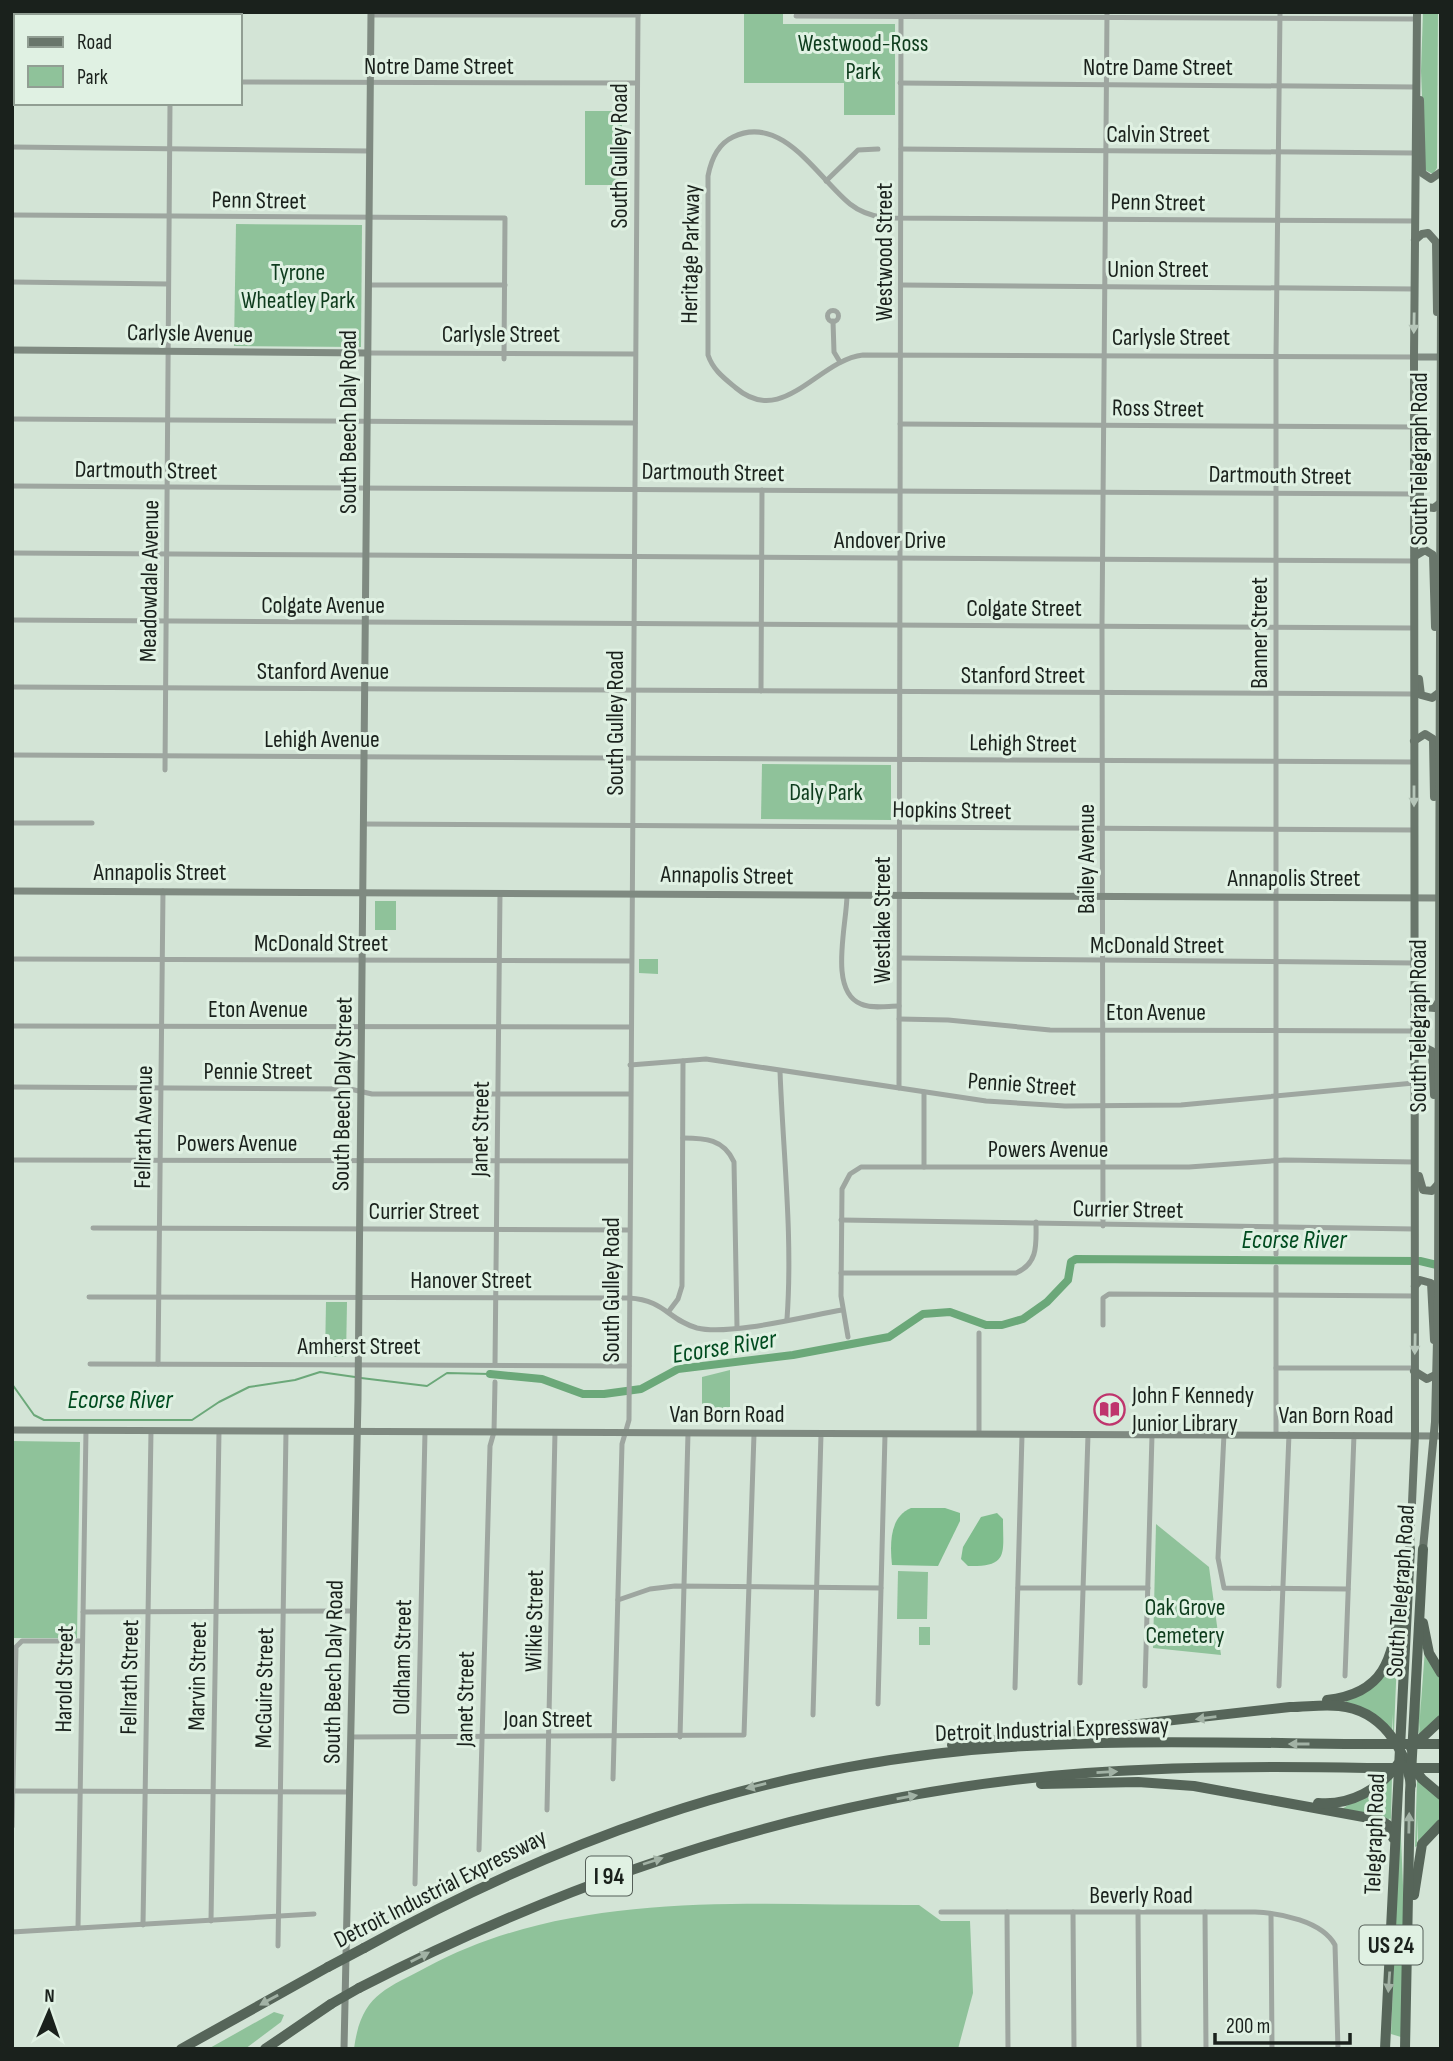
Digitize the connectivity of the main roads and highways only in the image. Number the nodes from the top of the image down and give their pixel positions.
1 (371, 13) edge
2 (1417, 16) edge
3 (1416, 76) junction
4 (1441, 172) edge
5 (1415, 240) junction
6 (1441, 305) edge
7 (1440, 325) edge
8 (12, 350) edge
9 (367, 353) junction
10 (1414, 357) junction
11 (1440, 358) edge
12 (1414, 423) junction
13 (1440, 493) edge
14 (1440, 503) edge
15 (1414, 559) junction
16 (1414, 600) junction
17 (1440, 628) edge
18 (1440, 650) edge
19 (1440, 691) edge
20 (1414, 741) junction
21 (1440, 761) edge
22 (1439, 834) edge
23 (12, 891) edge
24 (363, 892) junction
25 (1414, 898) junction
26 (1440, 898) edge
27 (1414, 916) junction
28 (1439, 1002) edge
29 (1440, 1031) edge
30 (1414, 1053) junction
31 (1414, 1093) junction
32 (1439, 1138) junction
33 (1440, 1165) edge
34 (1438, 1185) junction
35 (1415, 1286) junction
36 (359, 1296) joint
37 (1440, 1300) edge
38 (1437, 1355) junction
39 (1414, 1370) junction
40 (1437, 1374) junction
41 (12, 1430) edge
42 (357, 1431) junction
43 (1415, 1435) junction
44 (1438, 1436) edge
45 (1409, 1552) junction
46 (1423, 1553) junction
47 (1441, 1673) edge
48 (1290, 1707) junction
49 (1441, 1720) edge
50 (1441, 1744) edge
51 (1405, 1756) junction
52 (852, 1766) junction
53 (1440, 1768) edge
54 (942, 1791) junction
55 (1441, 1795) edge
56 (1293, 1802) junction
57 (1441, 1824) edge
58 (1394, 1841) junction
59 (1408, 1961) junction
60 (1385, 2046) edge
61 (181, 2049) edge
62 (265, 2049) edge
63 (344, 2049) edge
64 (1403, 2049) edge

1 - 9 main road, South Beech Daly Road
2 - 3 main road, South Telegraph Road / US 24
3 - 4 main road
3 - 5 main road, South Telegraph Road / US 24
5 - 7 main road
5 -> 10 main road, South Telegraph Road / US 24
6 - 7 main road, South Telegraph Road / US 24
7 - 11 main road, South Telegraph Road / US 24
8 - 9 main road, Carlysle Avenue
9 - 24 main road, South Beech Daly Road
10 - 11 main road, Carlysle Street
10 - 12 main road, South Telegraph Road / US 24
11 - 13 main road, South Telegraph Road / US 24
12 - 14 main road
12 - 15 main road, South Telegraph Road / US 24
13 - 14 main road, South Telegraph Road / US 24
14 - 17 main road, South Telegraph Road / US 24
15 - 16 main road, South Telegraph Road / US 24
15 - 18 main road
16 - 19 main road
16 - 20 main road, South Telegraph Road / US 24
17 - 18 main road, South Telegraph Road / US 24
18 - 19 main road, South Telegraph Road / US 24
19 - 21 main road, South Telegraph Road / US 24
20 - 22 main road
20 -> 25 main road, South Telegraph Road / US 24
21 - 22 main road, South Telegraph Road / US 24
22 - 26 main road, South Telegraph Road / US 24
23 - 24 main road, Annapolis Street
24 - 25 main road, Annapolis Street
24 - 36 main road, South Beech Daly Street
25 - 26 main road, Annapolis Street
25 - 27 main road, South Telegraph Road / US 24
26 - 28 main road, South Telegraph Road / US 24
27 - 28 main road
27 - 30 main road, South Telegraph Road / US 24
28 - 29 main road, South Telegraph Road / US 24
29 - 32 main road, South Telegraph Road / US 24
30 - 31 main road, South Telegraph Road / US 24
30 - 32 main road
31 - 34 main road
31 - 35 main road, South Telegraph Road / US 24
32 - 33 main road, South Telegraph Road / US 24
33 - 34 main road, South Telegraph Road / US 24
34 - 37 main road, South Telegraph Road / US 24
35 - 38 main road
35 -> 39 main road, South Telegraph Road / US 24
36 - 42 main road, South Beech Daly Road
37 - 38 main road, South Telegraph Road / US 24
38 - 40 main road, South Telegraph Road / US 24
39 - 40 main road
39 - 43 main road, South Telegraph Road / US 24
40 - 44 main road, South Telegraph Road / US 24
41 - 42 main road, Van Born Road
42 - 43 main road, Van Born Road
42 - 63 main road, South Beech Daly Road
43 - 44 main road, Van Born Road
43 - 45 main road, South Telegraph Road / US 24
44 - 46 main road, South Telegraph Road / US 24
45 - 48 highway
45 - 51 highway, South Telegraph Road / US 24
46 - 47 highway
46 - 51 highway, South Telegraph Road / US 24
48 - 51 highway
48 -> 52 highway
49 - 51 highway
50 -> 52 highway, Detroit Industrial Expressway / I 94, bridge
51 - 55 highway
51 - 56 highway
51 - 58 highway, Telegraph Road / US 24
59 -> 51 highway, Telegraph Road / US 24
52 -> 61 highway, Detroit Industrial Expressway / I 94, bridge
54 -> 53 highway, Detroit Industrial Expressway / I 94, bridge
54 - 56 highway
62 -> 54 highway, Detroit Industrial Expressway / I 94, bridge
56 - 58 highway
57 - 59 highway
58 -> 60 highway, Telegraph Road / US 24
59 - 64 highway, Telegraph Road / US 24
60 - 64 highway

